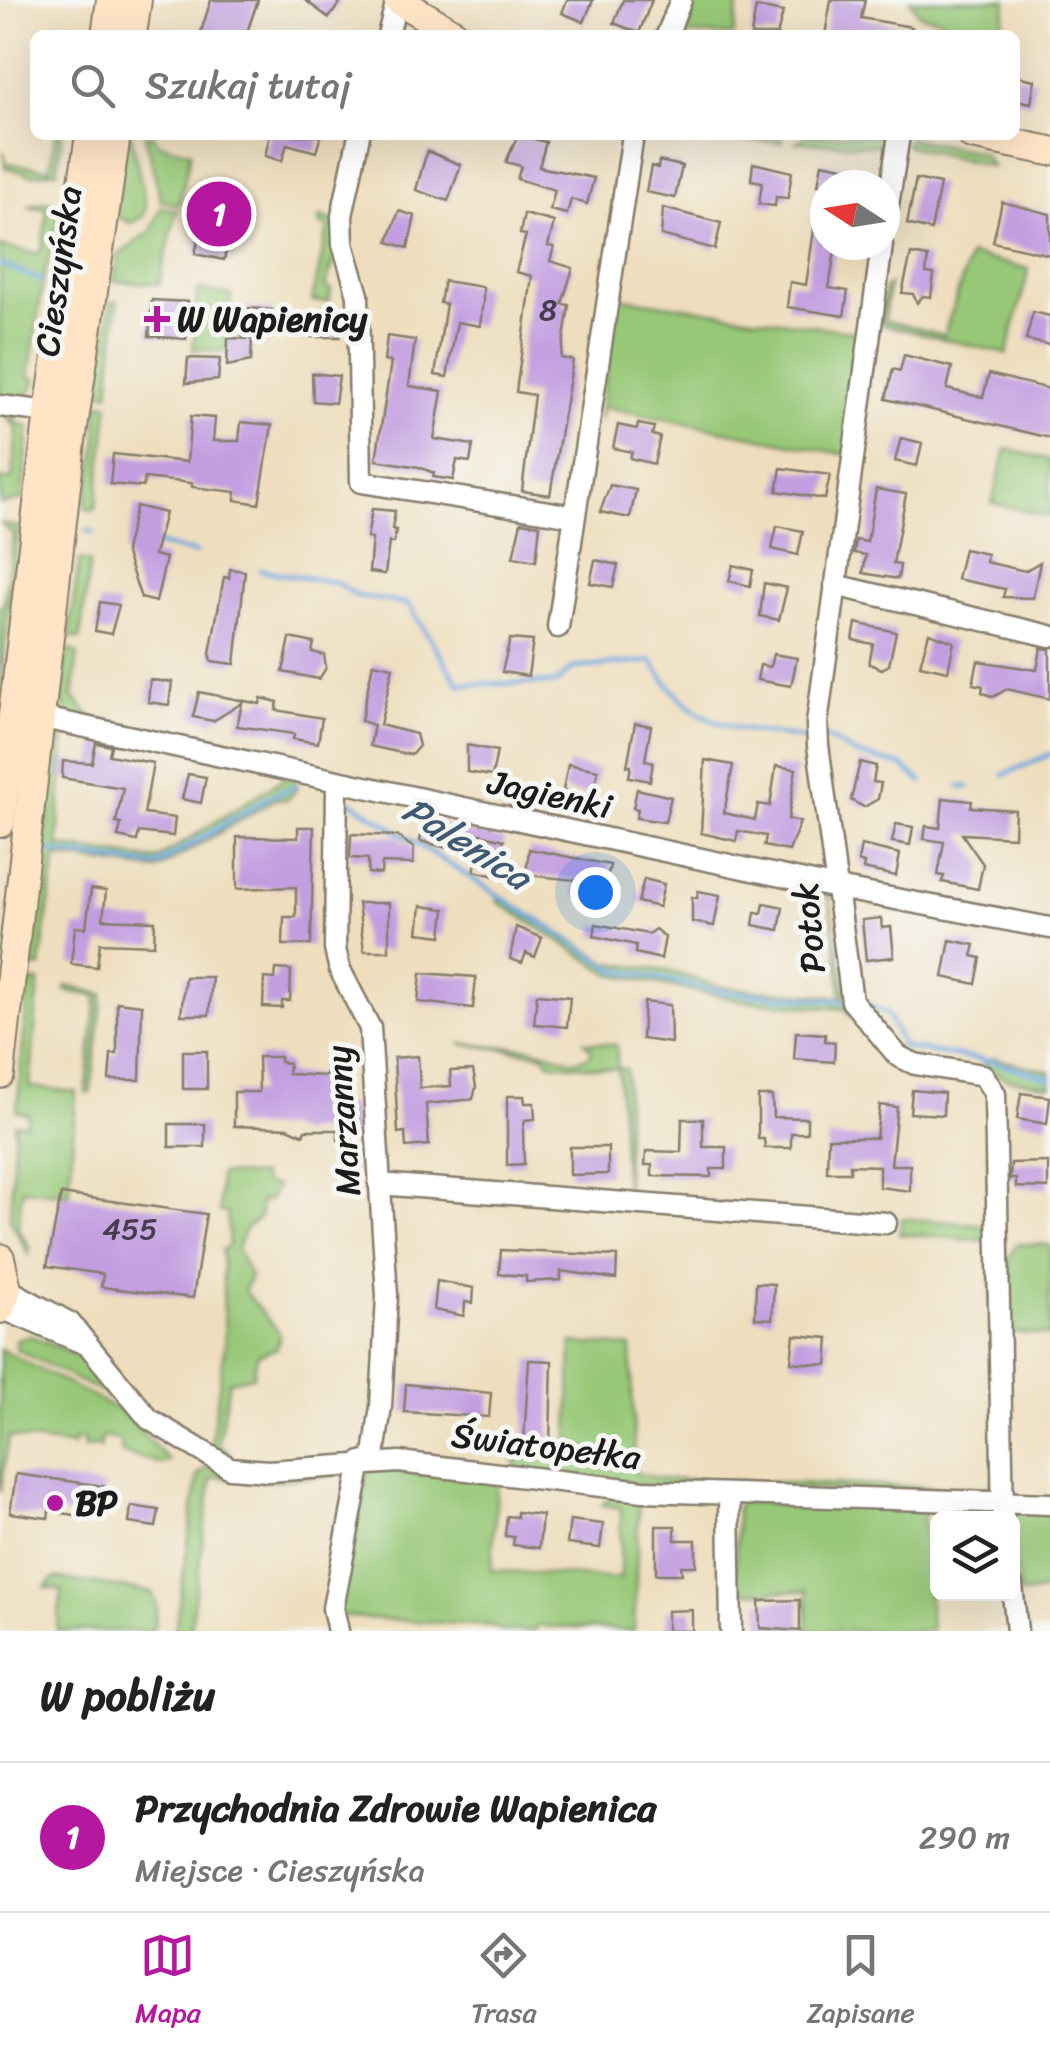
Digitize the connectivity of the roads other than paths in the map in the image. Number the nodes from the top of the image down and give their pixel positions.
1 (111, 0) edge
2 (137, 0) edge
3 (398, 0) edge
4 (681, 0) edge
5 (107, 30) edge
6 (133, 30) edge
7 (389, 30) edge
8 (448, 30) edge
9 (669, 30) edge
10 (89, 140) edge
11 (115, 140) edge
12 (359, 140) edge
13 (632, 140) edge
14 (897, 140) edge
15 (996, 140) edge
16 (1050, 151) edge
17 (893, 170) edge
18 (880, 260) edge
19 (0, 406) edge
20 (49, 412) junction
21 (574, 516) junction
22 (834, 585) junction
23 (558, 627) dead end
24 (1050, 636) edge
25 (39, 717) junction
26 (337, 782) junction
27 (0, 823) edge
28 (837, 888) junction
29 (1050, 928) edge
30 (0, 1074) edge
31 (379, 1184) junction
32 (886, 1224) dead end
33 (0, 1258) edge
34 (3, 1302) edge
35 (367, 1462) junction
36 (728, 1495) junction
37 (1050, 1504) edge
38 (1002, 1509) edge
39 (1014, 1601) edge
40 (338, 1631) edge
41 (732, 1631) edge
42 (1017, 1631) edge

1 - 5 main road
2 - 6 main road
3 - 7 street
3 - 8 main road
4 - 9 street
10 - 20 main road, Cieszyńska
11 - 25 main road, Cieszyńska
12 - 21 street
13 - 21 street
14 - 17 street
15 - 16 main road
18 - 22 street, Potok
19 - 20 street
20 - 27 main road, Cieszyńska
21 - 23 street
22 - 24 street
22 - 28 street, Potok
25 - 26 street, Jagienki
25 - 30 main road, Cieszyńska
26 - 28 street, Jagienki
26 - 31 street, Marzanny
28 - 29 street, Jagienki
28 - 38 street, Potok
31 - 32 street
31 - 35 street, Marzanny
33 - 34 main road
34 - 35 street, Światopełka
35 - 36 street, Światopełka
35 - 40 street, Marzanny
36 - 38 street, Światopełka
36 - 41 street
37 - 38 street, Światopełka
39 - 42 street

